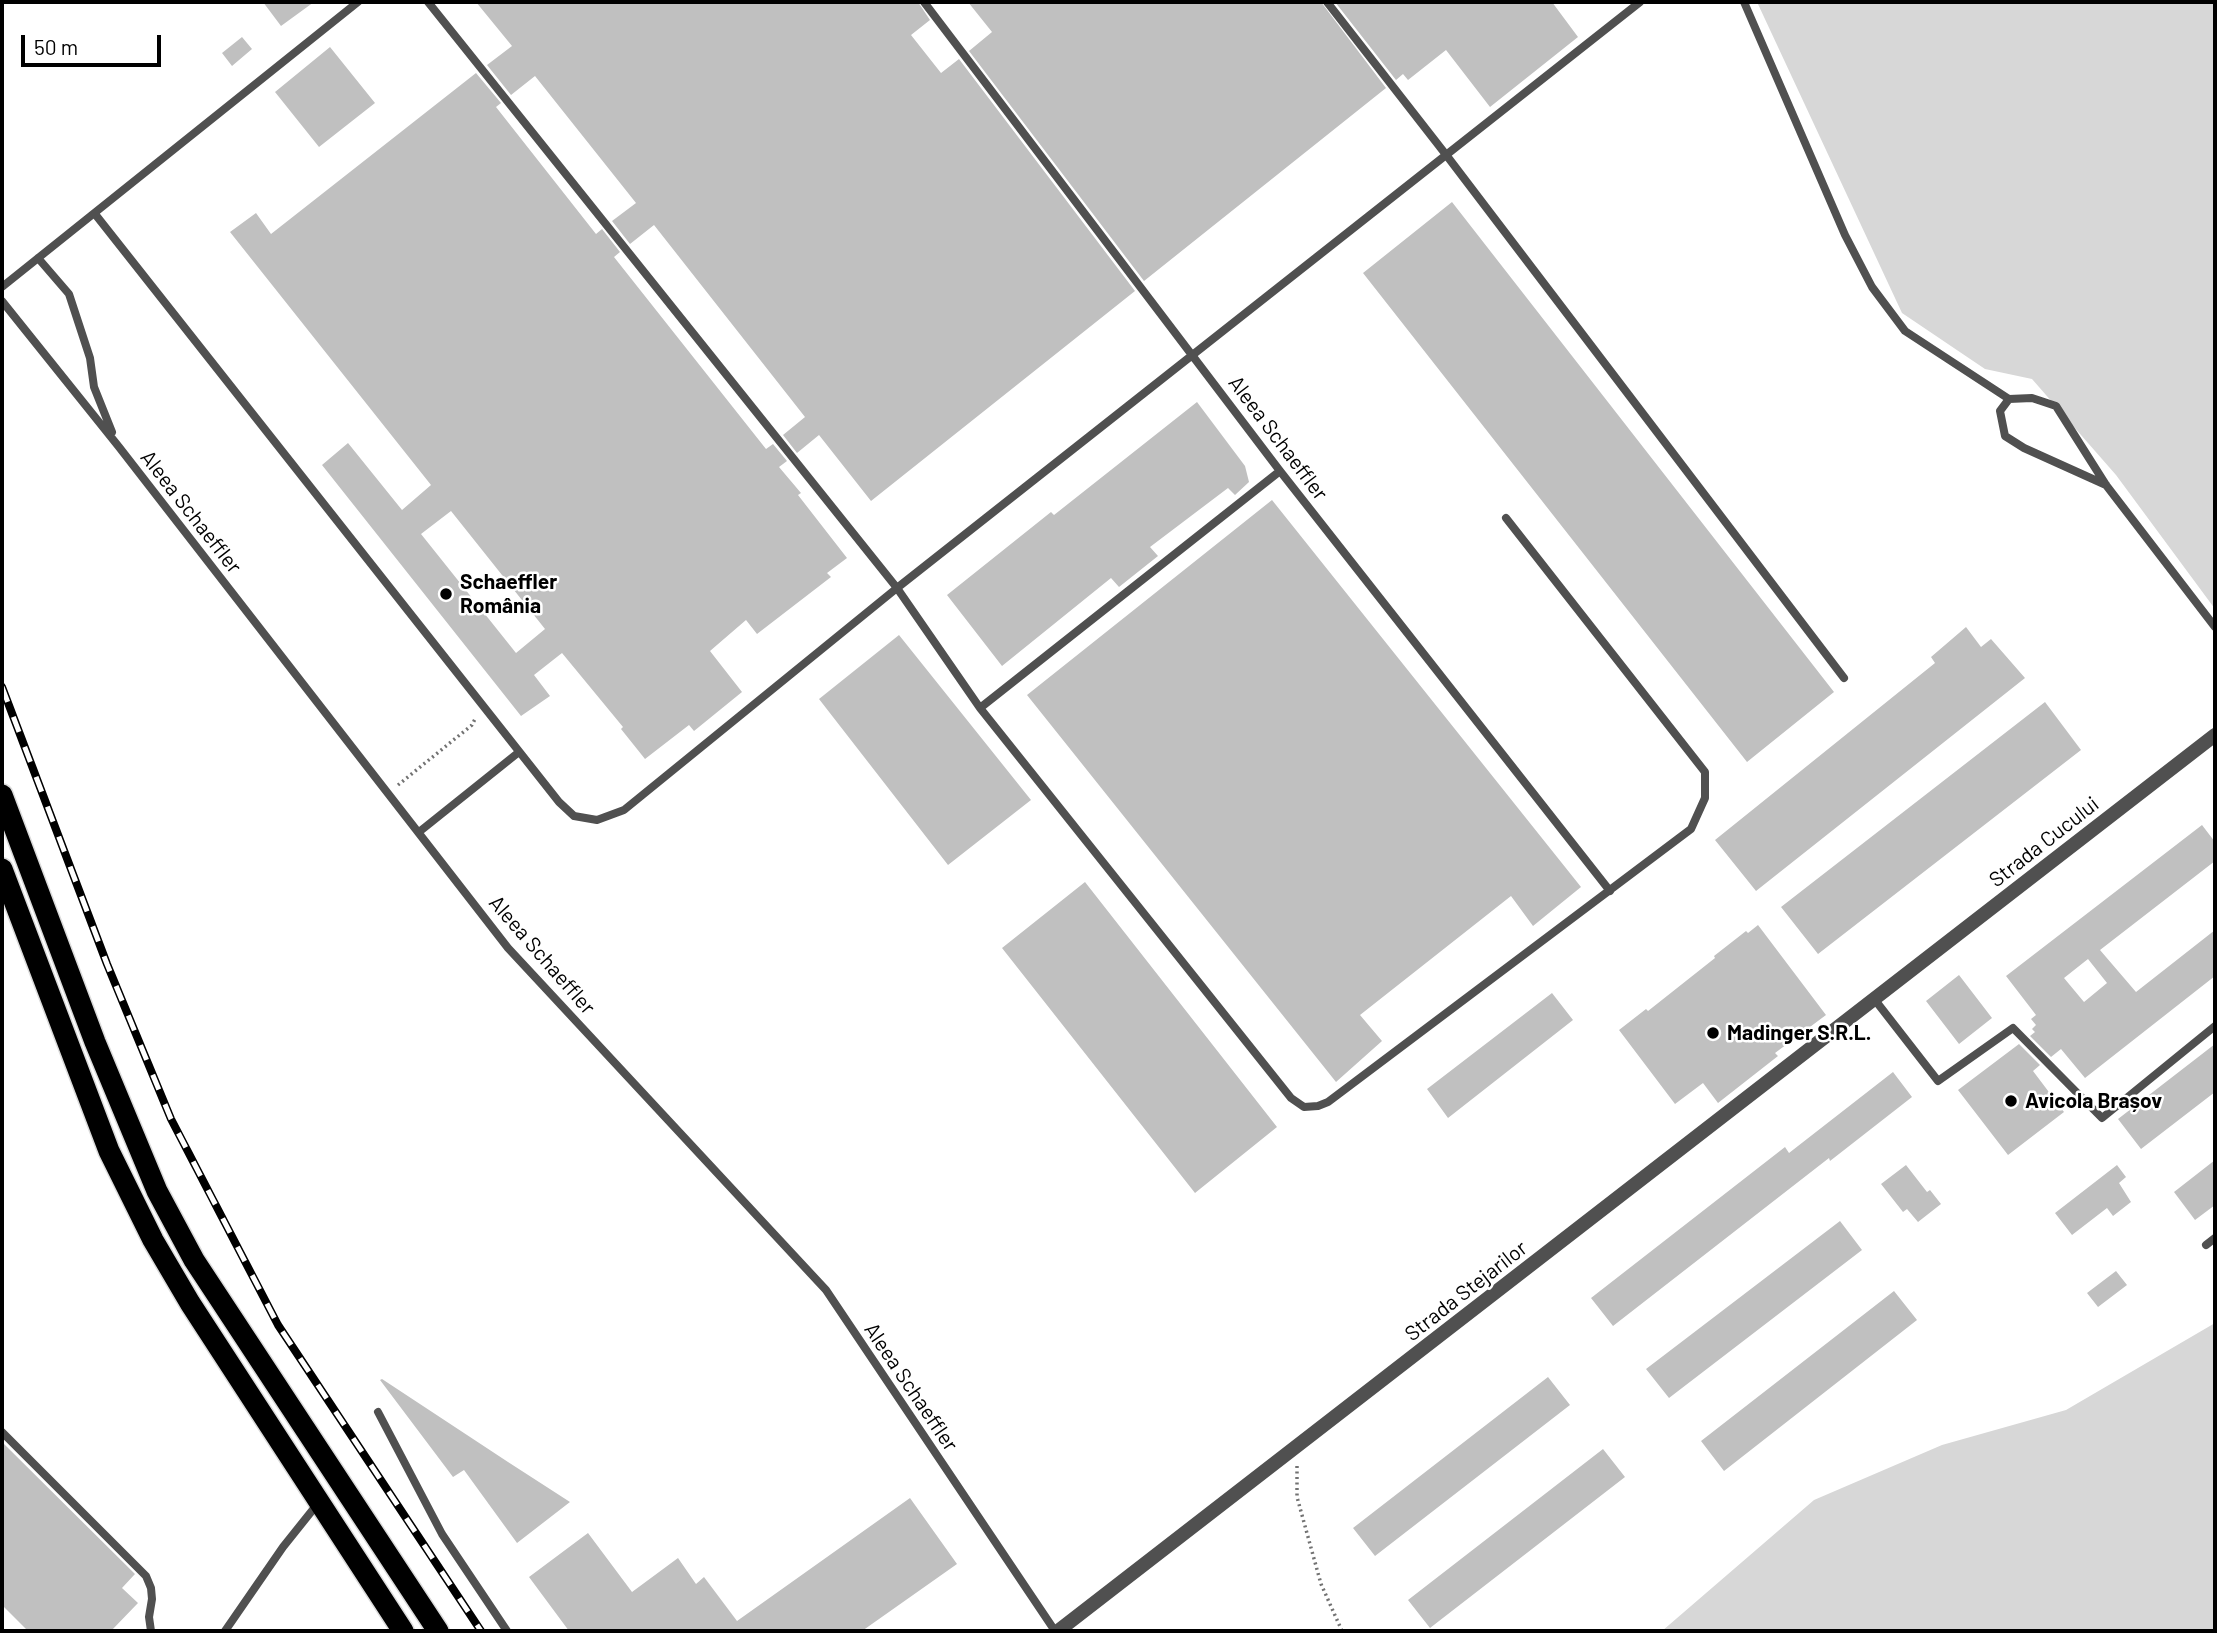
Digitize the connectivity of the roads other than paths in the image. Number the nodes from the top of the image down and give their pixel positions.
1 (358, 2) edge
2 (428, 2) edge
3 (924, 2) edge
4 (1327, 2) edge
5 (1640, 2) edge
6 (1744, 2) edge
7 (1447, 156) junction
8 (95, 214) junction
9 (38, 258) junction
10 (2, 288) edge
11 (2, 301) edge
12 (1193, 355) junction
13 (2008, 399) junction
14 (118, 447) junction
15 (1280, 471) junction
16 (2106, 485) junction
17 (1506, 518) dead end
18 (897, 588) junction
19 (2215, 627) edge
20 (1844, 678) dead end
21 (980, 708) junction
22 (2215, 735) edge
23 (519, 752) junction
24 (2, 795) edge
25 (419, 832) junction
26 (2, 869) edge
27 (1610, 891) junction
28 (1898, 982) joint
29 (1875, 1000) junction
30 (2215, 1026) edge
31 (2215, 1238) edge
32 (2206, 1245) dead end
33 (378, 1412) dead end
34 (2, 1432) edge
35 (319, 1502) junction
36 (151, 1631) edge
37 (225, 1631) edge
38 (403, 1631) edge
39 (438, 1631) edge
40 (507, 1631) edge
41 (1056, 1631) edge

1 - 8 lane
2 - 18 lane
3 - 12 lane, Aleea Schaeffler
4 - 7 lane
5 - 7 lane
6 - 13 lane
7 - 12 lane
7 - 20 lane
8 - 9 lane
8 - 23 lane
9 - 10 lane
9 - 14 lane
11 - 14 lane, Aleea Schaeffler
12 - 15 lane, Aleea Schaeffler
12 - 18 lane
13 - 16 lane
13 - 16 lane
14 - 25 lane, Aleea Schaeffler
15 - 21 lane
15 - 27 lane, Aleea Schaeffler
16 - 19 lane
17 - 27 lane
18 - 21 lane
18 - 23 lane
21 - 27 lane
22 - 28 street, Strada Cucului
23 - 25 lane
24 - 39 highway
25 - 41 lane, Aleea Schaeffler
26 - 35 highway
28 - 29 street, Strada Stejarilor
29 - 30 lane
29 - 41 street, Strada Stejarilor
31 - 32 lane
33 - 40 lane
34 - 36 lane
35 - 37 lane
35 - 38 highway

